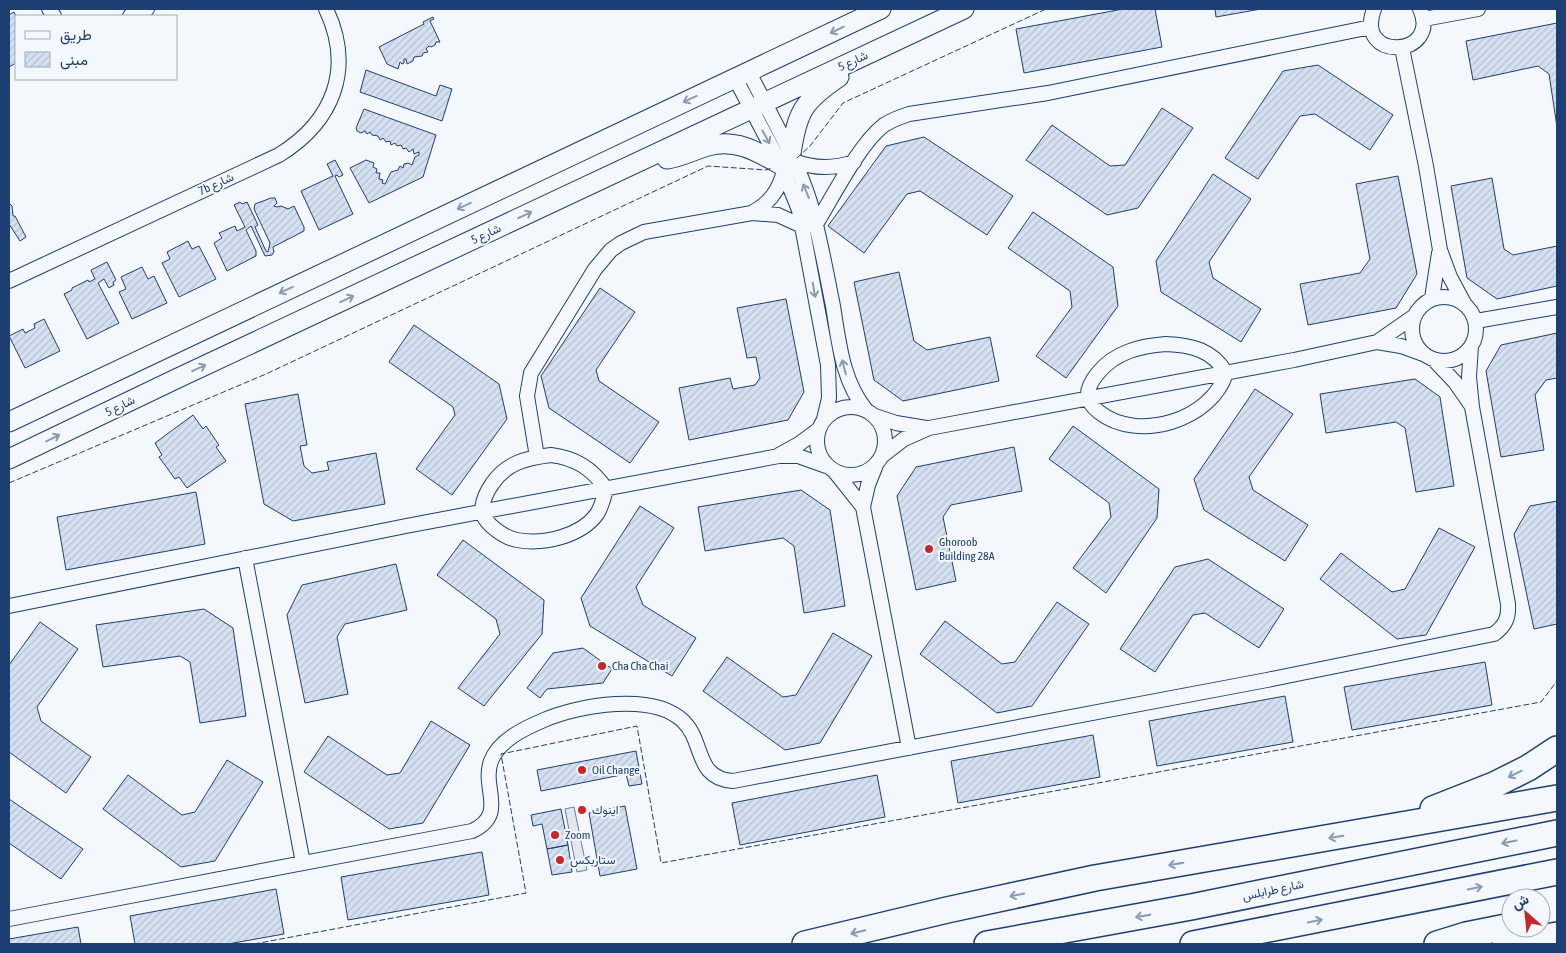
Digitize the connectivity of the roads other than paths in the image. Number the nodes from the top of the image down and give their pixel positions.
1 (147, 9) edge
2 (881, 9) edge
3 (964, 9) edge
4 (1374, 9) edge
5 (1478, 9) edge
6 (329, 14) edge
7 (1422, 14) edge
8 (132, 15) edge
9 (1371, 27) junction
10 (881, 48) junction
11 (1402, 48) junction
12 (742, 75) junction
13 (757, 106) junction
14 (650, 157) junction
15 (854, 162) junction
16 (787, 163) junction
17 (752, 213) junction
18 (809, 225) junction
19 (1440, 250) junction
20 (9, 281) edge
21 (1432, 298) junction
22 (1464, 302) junction
23 (1557, 307) edge
24 (1413, 317) junction
25 (1476, 321) junction
26 (1377, 342) junction
27 (1471, 346) junction
28 (1428, 357) junction
29 (1226, 373) junction
30 (1088, 398) junction
31 (1472, 407) junction
32 (870, 413) junction
33 (9, 422) edge
34 (821, 425) junction
35 (929, 428) junction
36 (779, 456) junction
37 (537, 457) junction
38 (9, 459) edge
39 (879, 461) junction
40 (831, 469) junction
41 (606, 489) junction
42 (863, 507) junction
43 (482, 511) junction
44 (245, 558) junction
45 (10, 609) edge
46 (909, 748) junction
47 (1557, 750) edge
48 (1557, 798) edge
49 (1384, 829) junction
50 (1557, 833) edge
51 (304, 863) junction
52 (1557, 872) edge
53 (9, 920) edge
54 (1501, 928) edge
55 (1557, 935) edge
56 (805, 944) edge
57 (987, 944) edge
58 (1194, 944) edge
59 (1437, 944) edge
60 (1505, 944) edge

1 - 8 street
2 -> 12 street
3 - 10 street, شارع 5
4 - 9 street
5 - 7 street
6 - 20 street, 7b شارع
7 - 11 street
9 - 11 street
9 - 15 street
10 - 13 street, شارع 5
10 - 16 street
11 - 19 street
12 - 13 street
12 -> 33 street
13 - 14 street, شارع 5
13 - 16 street
14 - 16 street
38 -> 14 street, شارع 5
15 - 16 street
15 - 18 street
16 - 17 street
16 - 18 street
17 - 18 street
17 - 37 street
32 -> 18 street
18 -> 34 street
19 - 21 street
19 - 22 street
21 - 22 street
21 - 24 street
22 - 25 street
23 - 25 street
24 - 26 street
24 - 28 street
25 - 27 street
26 - 28 street
26 - 29 street
27 - 28 street
27 - 31 street
28 - 31 street
29 - 30 street
29 - 30 street
29 - 30 street
30 - 35 street
31 - 46 street
32 - 34 street
32 - 35 street
32 - 39 street
34 - 36 street
34 - 40 street
35 - 39 street
36 - 40 street
36 - 41 street
37 - 41 street
37 - 43 street
39 - 40 street
39 - 42 street
40 - 42 street
41 - 43 street
41 - 43 street
42 - 46 street
43 - 44 street
44 - 45 street
44 - 51 street
46 - 51 street
47 -> 49 highway
48 - 49 highway
49 -> 56 highway
50 -> 57 highway, شارع طرابلس
51 - 53 street
58 -> 52 highway
54 - 59 highway
55 - 60 highway

